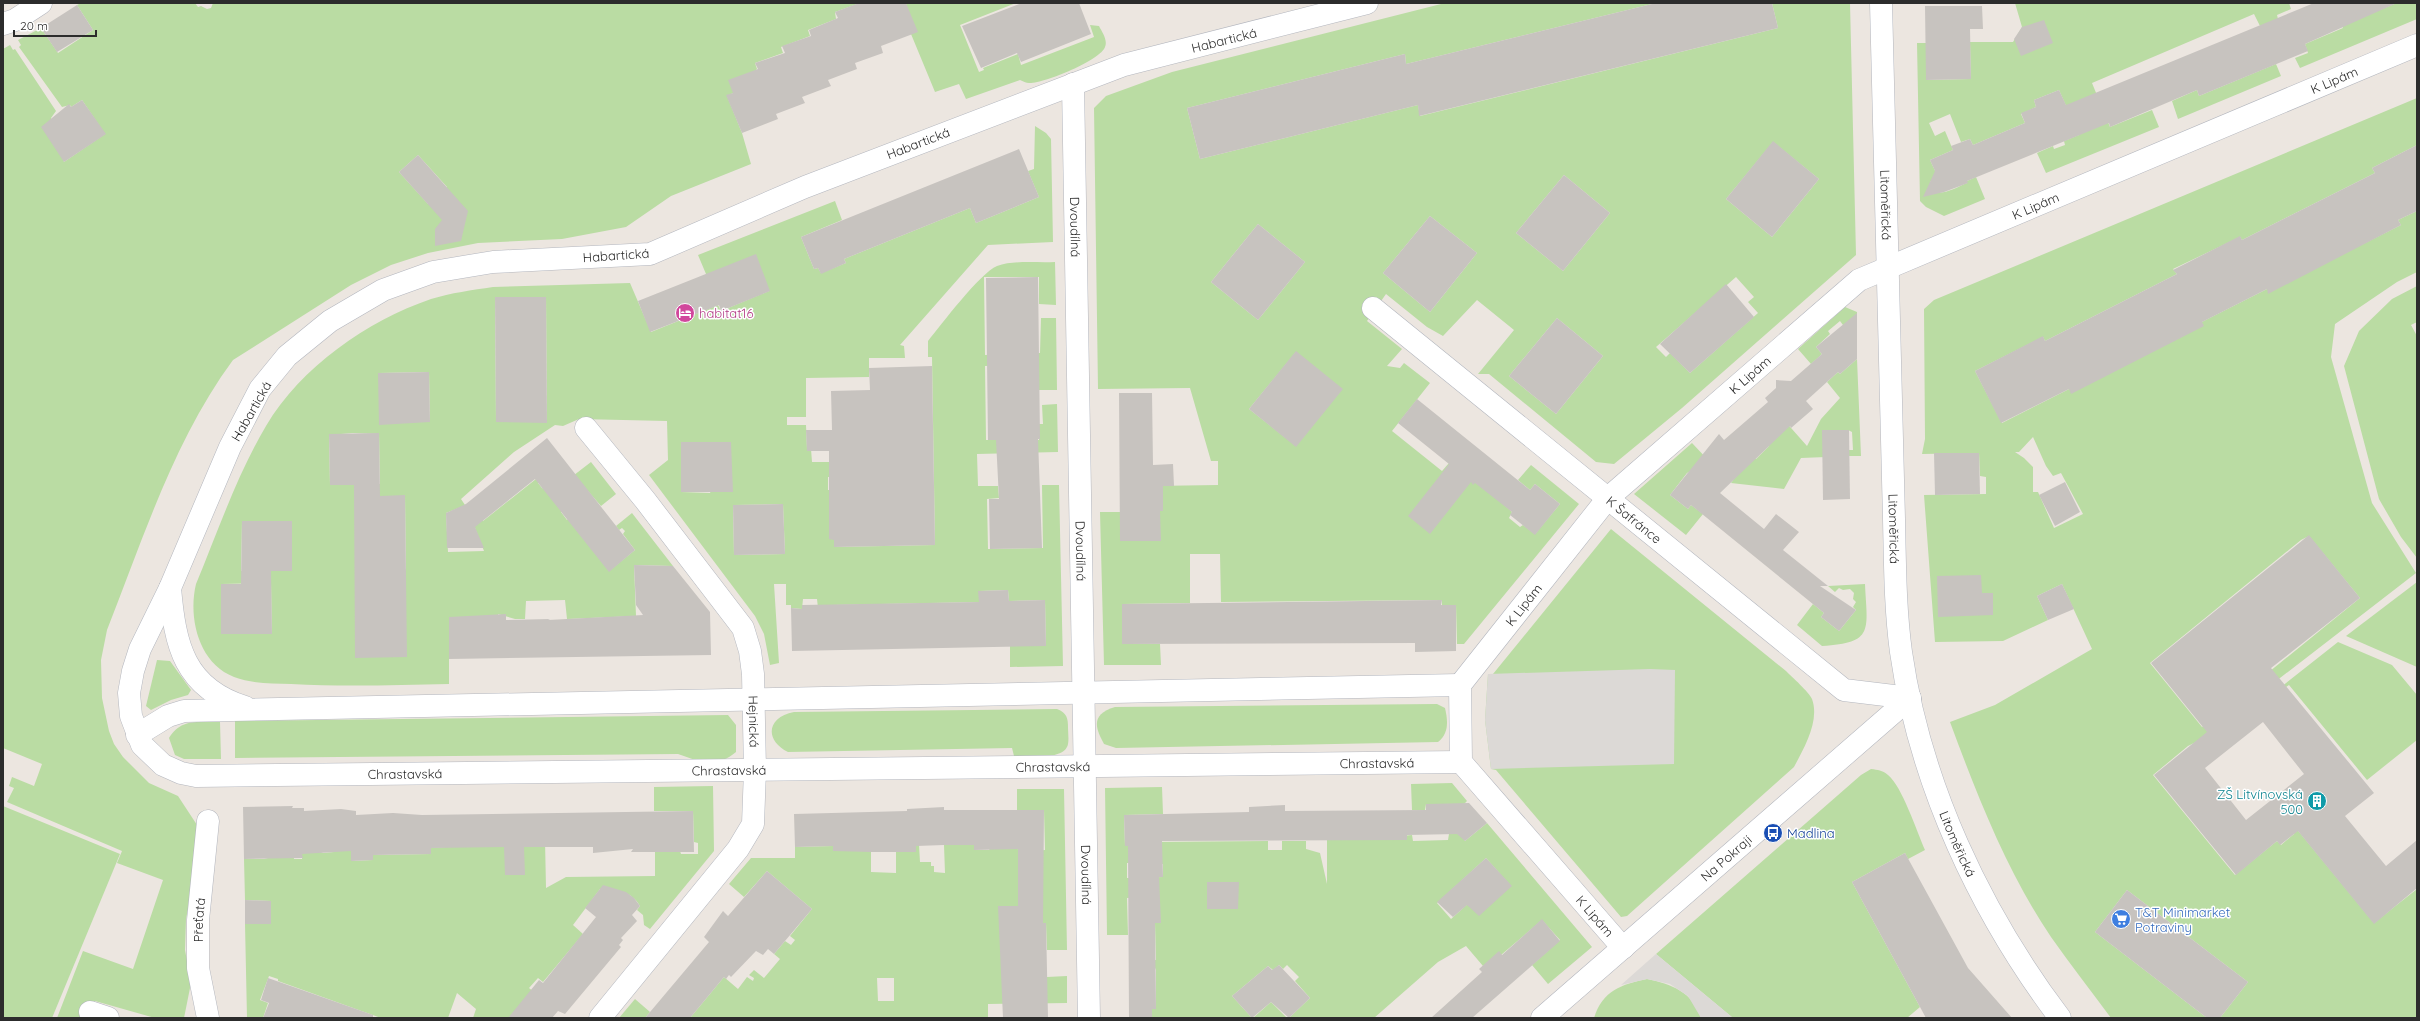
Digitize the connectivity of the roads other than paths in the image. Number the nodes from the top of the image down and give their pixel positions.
1 (41, 3) edge
2 (1367, 3) edge
3 (1882, 3) edge
4 (3, 24) edge
5 (2417, 45) edge
6 (1072, 84) junction
7 (1888, 268) junction
8 (1373, 308) dead end
9 (586, 428) dead end
10 (1608, 498) junction
11 (170, 588) junction
12 (1460, 685) junction
13 (1083, 693) junction
14 (1910, 698) junction
15 (755, 700) junction
16 (254, 710) junction
17 (137, 735) junction
18 (1461, 762) junction
19 (1084, 766) junction
20 (755, 770) junction
21 (208, 821) dead end
22 (1623, 948) junction
23 (208, 1018) edge
24 (600, 1018) edge
25 (1089, 1018) edge
26 (1542, 1018) edge
27 (2060, 1018) edge

1 - 4 street
2 - 6 street, Habartická
3 - 7 street, Litoměřická
5 - 7 street, K Lipám
6 - 11 street, Habartická
6 - 13 street, Dvoudílná
7 - 10 street, K Lipám
7 - 14 street, Litoměřická
8 - 10 street, K Šafránce
9 - 15 street, Hejnická
10 - 12 street, K Lipám
10 - 14 street, K Šafránce
11 - 16 street
11 - 17 street, Habartická
12 - 13 street
12 - 18 street
13 - 15 street
13 - 19 street, Dvoudílná
14 - 22 street, Na Pokraji
14 - 27 street, Litoměřická
15 - 16 street
15 - 20 street, Hejnická
16 - 17 street
17 - 20 street, Chrastavská
18 - 19 street, Chrastavská
18 - 22 street, K Lipám
19 - 20 street, Chrastavská
19 - 25 street, Dvoudílná
20 - 24 street, Hejnická
21 - 23 street, Přeťatá
22 - 26 street, Na Pokraji

